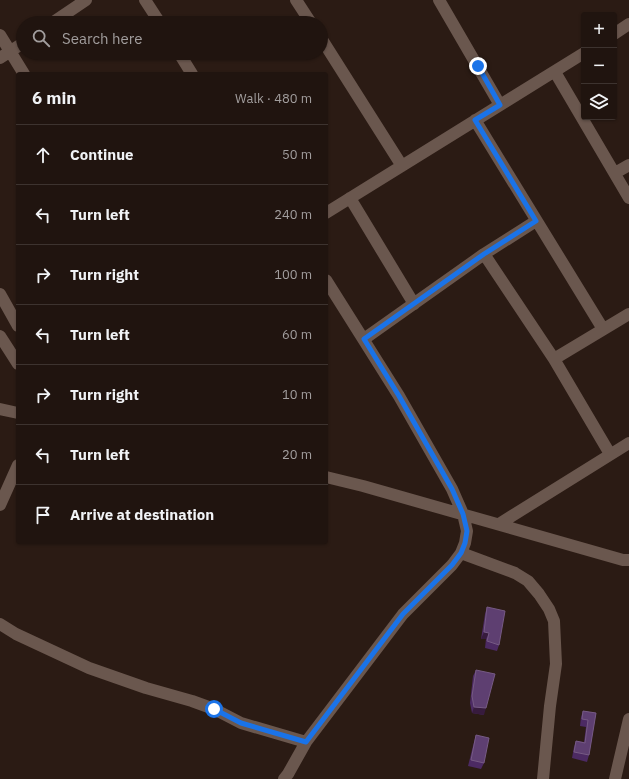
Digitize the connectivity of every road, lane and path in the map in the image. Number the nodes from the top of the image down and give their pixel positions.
1 (86, 0) edge
2 (145, 0) edge
3 (296, 0) edge
4 (440, 0) edge
5 (62, 16) edge
6 (155, 16) edge
7 (306, 16) edge
8 (629, 24) edge
9 (617, 32) edge
10 (0, 35) edge
11 (16, 48) edge
12 (328, 49) edge
13 (5, 55) edge
14 (581, 56) edge
15 (183, 60) edge
16 (22, 72) edge
17 (191, 72) edge
18 (555, 72) junction
19 (500, 105) junction
20 (475, 120) junction
21 (629, 165) edge
22 (402, 166) junction
23 (615, 173) junction
24 (350, 198) junction
25 (629, 198) edge
26 (328, 212) edge
27 (536, 221) junction
28 (484, 254) junction
29 (328, 283) edge
30 (0, 294) edge
31 (414, 304) junction
32 (629, 314) edge
33 (16, 322) edge
34 (603, 328) junction
35 (0, 336) edge
36 (364, 339) junction
37 (554, 359) junction
38 (16, 361) edge
39 (0, 409) edge
40 (16, 413) edge
41 (629, 443) edge
42 (610, 454) junction
43 (16, 469) edge
44 (328, 478) edge
45 (0, 505) edge
46 (463, 514) junction
47 (499, 524) junction
48 (461, 553) junction
49 (629, 560) edge
50 (0, 624) edge
51 (629, 719) edge
52 (306, 742) junction
53 (284, 779) edge
54 (543, 779) edge
55 (615, 779) edge

1 - 5 street
2 - 6 street
3 - 7 street
4 - 19 street
8 - 9 street
10 - 13 street
11 - 13 street
12 - 22 street
13 - 16 street
14 - 18 street
15 - 17 street
18 - 19 street
18 - 23 street
19 - 20 street
20 - 22 street
20 - 27 street
21 - 23 street
22 - 24 street
23 - 25 street
24 - 26 street
24 - 31 street
27 - 28 street
27 - 34 street
28 - 31 street
28 - 37 street
29 - 36 street
30 - 33 street
31 - 36 street
32 - 34 street
34 - 37 street
35 - 38 street
36 - 46 street
37 - 42 street
39 - 40 street
41 - 42 street
42 - 47 street
43 - 45 street
44 - 46 street
46 - 47 street
46 - 48 street
47 - 49 street
48 - 52 street
48 - 54 street
50 - 52 street
51 - 55 street
52 - 53 street

